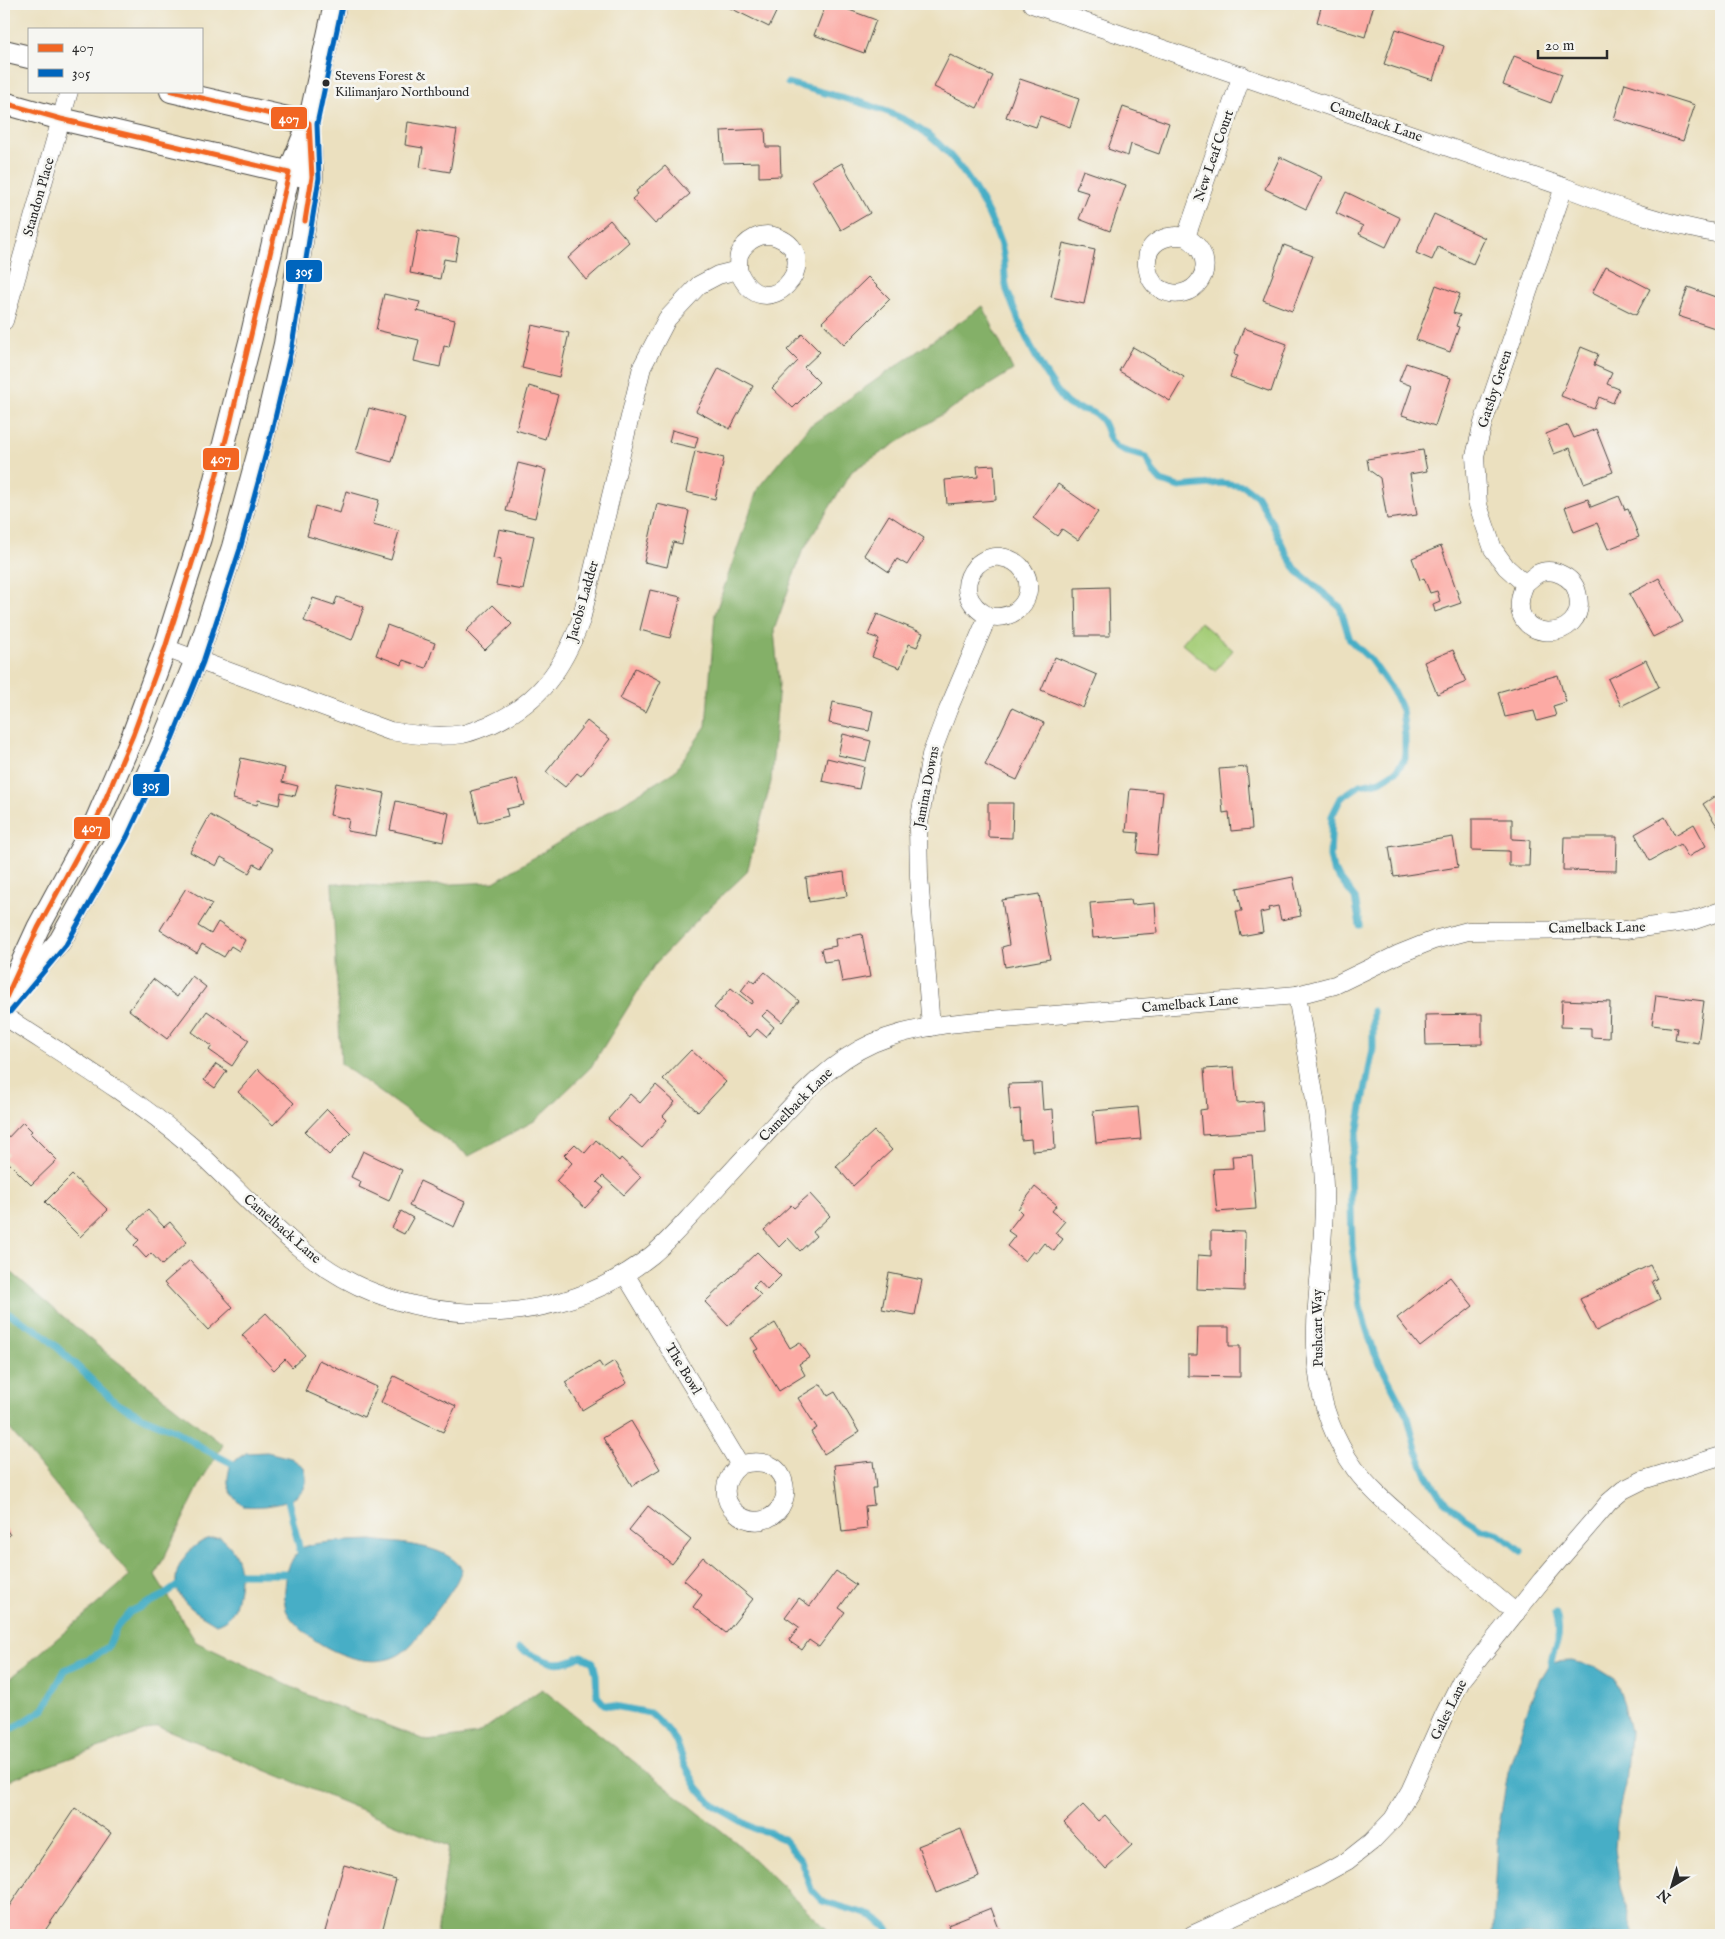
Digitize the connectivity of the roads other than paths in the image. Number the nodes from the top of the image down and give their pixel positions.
1 (335, 4) edge
2 (1032, 4) edge
3 (4, 51) edge
4 (28, 57) edge
5 (1242, 75) junction
6 (69, 92) edge
7 (175, 92) edge
8 (4, 103) edge
9 (61, 119) junction
10 (309, 123) junction
11 (289, 174) junction
12 (312, 177) junction
13 (1564, 187) junction
14 (1721, 234) edge
15 (1186, 237) dead end
16 (738, 270) dead end
17 (6, 303) edge
18 (4, 321) edge
19 (1525, 584) dead end
20 (988, 616) dead end
21 (165, 648) junction
22 (196, 660) junction
23 (1721, 911) edge
24 (1297, 995) junction
25 (4, 1002) edge
26 (4, 1007) edge
27 (4, 1016) edge
28 (932, 1027) junction
29 (625, 1274) junction
30 (1721, 1456) edge
31 (740, 1464) dead end
32 (1516, 1613) junction
33 (1204, 1933) edge

1 - 10 street
2 - 5 street, Camelback Lane
3 - 4 street
5 - 13 street, Camelback Lane
5 - 15 street, New Leaf Court
6 - 9 street, Standon Place
7 - 10 street
8 - 9 street
9 - 11 street
9 - 17 street, Standon Place
10 - 11 street
10 - 12 street
11 - 12 street
11 - 21 street
12 - 22 street
13 - 14 street, Camelback Lane
13 - 19 street, Gatsby Green
16 - 22 street, Jacobs Ladder
17 - 18 street, Standon Place
20 - 28 street, Jamina Downs
21 - 22 street, Jacobs Ladder
21 - 25 street
22 - 26 street
23 - 24 street, Camelback Lane
24 - 28 street, Camelback Lane
24 - 32 street, Pushcart Way
27 - 29 street, Camelback Lane
28 - 29 street, Camelback Lane
29 - 31 street, The Bowl
30 - 32 street, Gales Lane
32 - 33 street, Gales Lane

